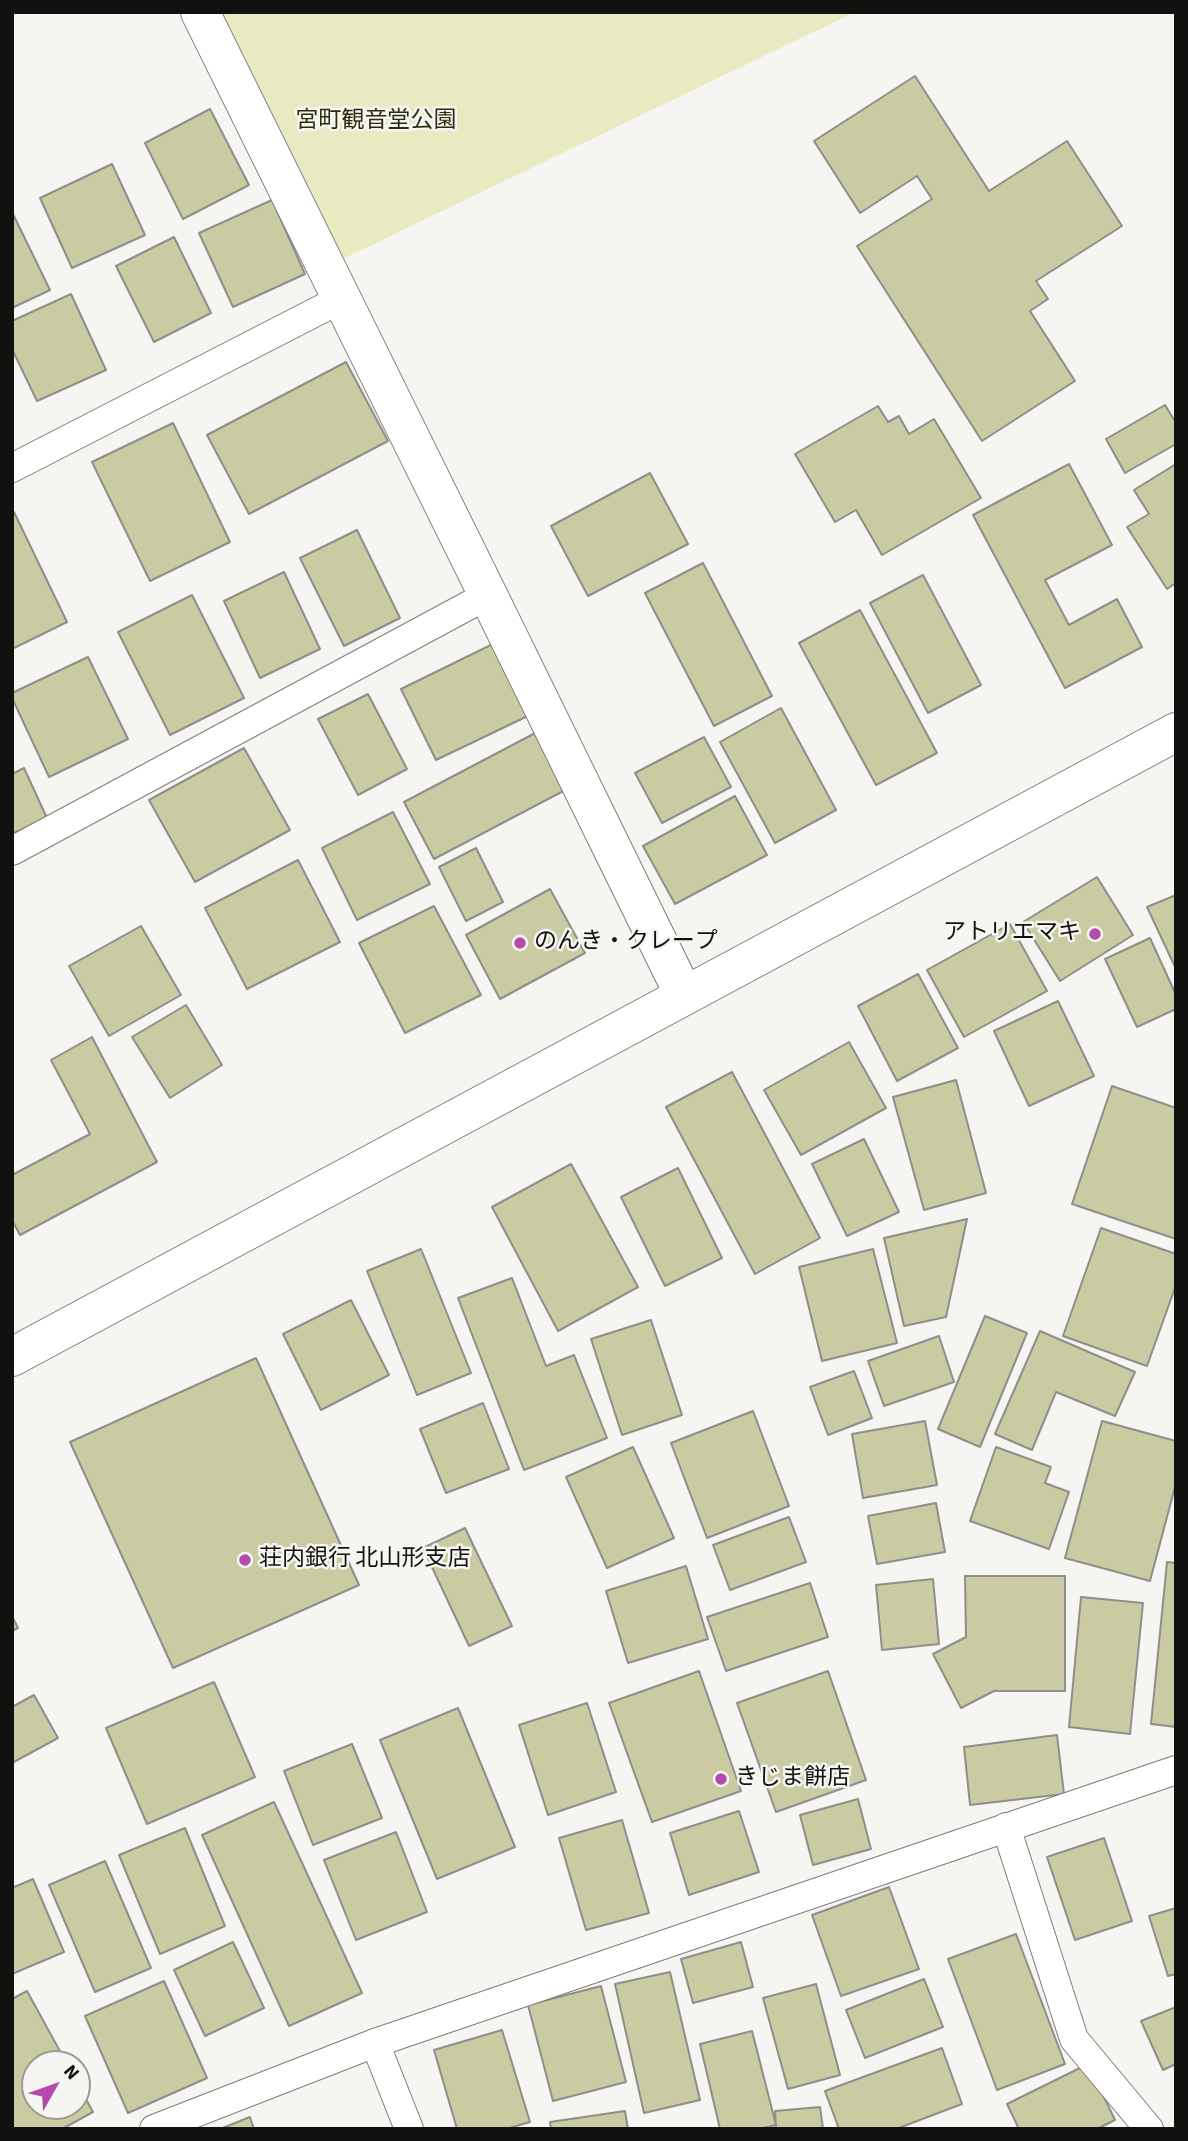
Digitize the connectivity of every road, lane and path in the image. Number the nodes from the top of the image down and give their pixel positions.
1 (200, 12) edge
2 (341, 299) junction
3 (12, 468) edge
4 (488, 595) junction
5 (1176, 732) edge
6 (12, 851) edge
7 (684, 995) junction
8 (12, 1357) edge
9 (1176, 1770) edge
10 (1006, 1827) junction
11 (375, 2043) junction
12 (154, 2129) edge
13 (409, 2129) edge
14 (1149, 2129) edge

1 - 2 street
2 - 3 lane
2 - 4 street
4 - 6 lane
4 - 7 street
5 - 7 street
7 - 8 street
9 - 10 lane
10 - 11 lane
10 - 14 lane
11 - 12 lane
11 - 13 lane

